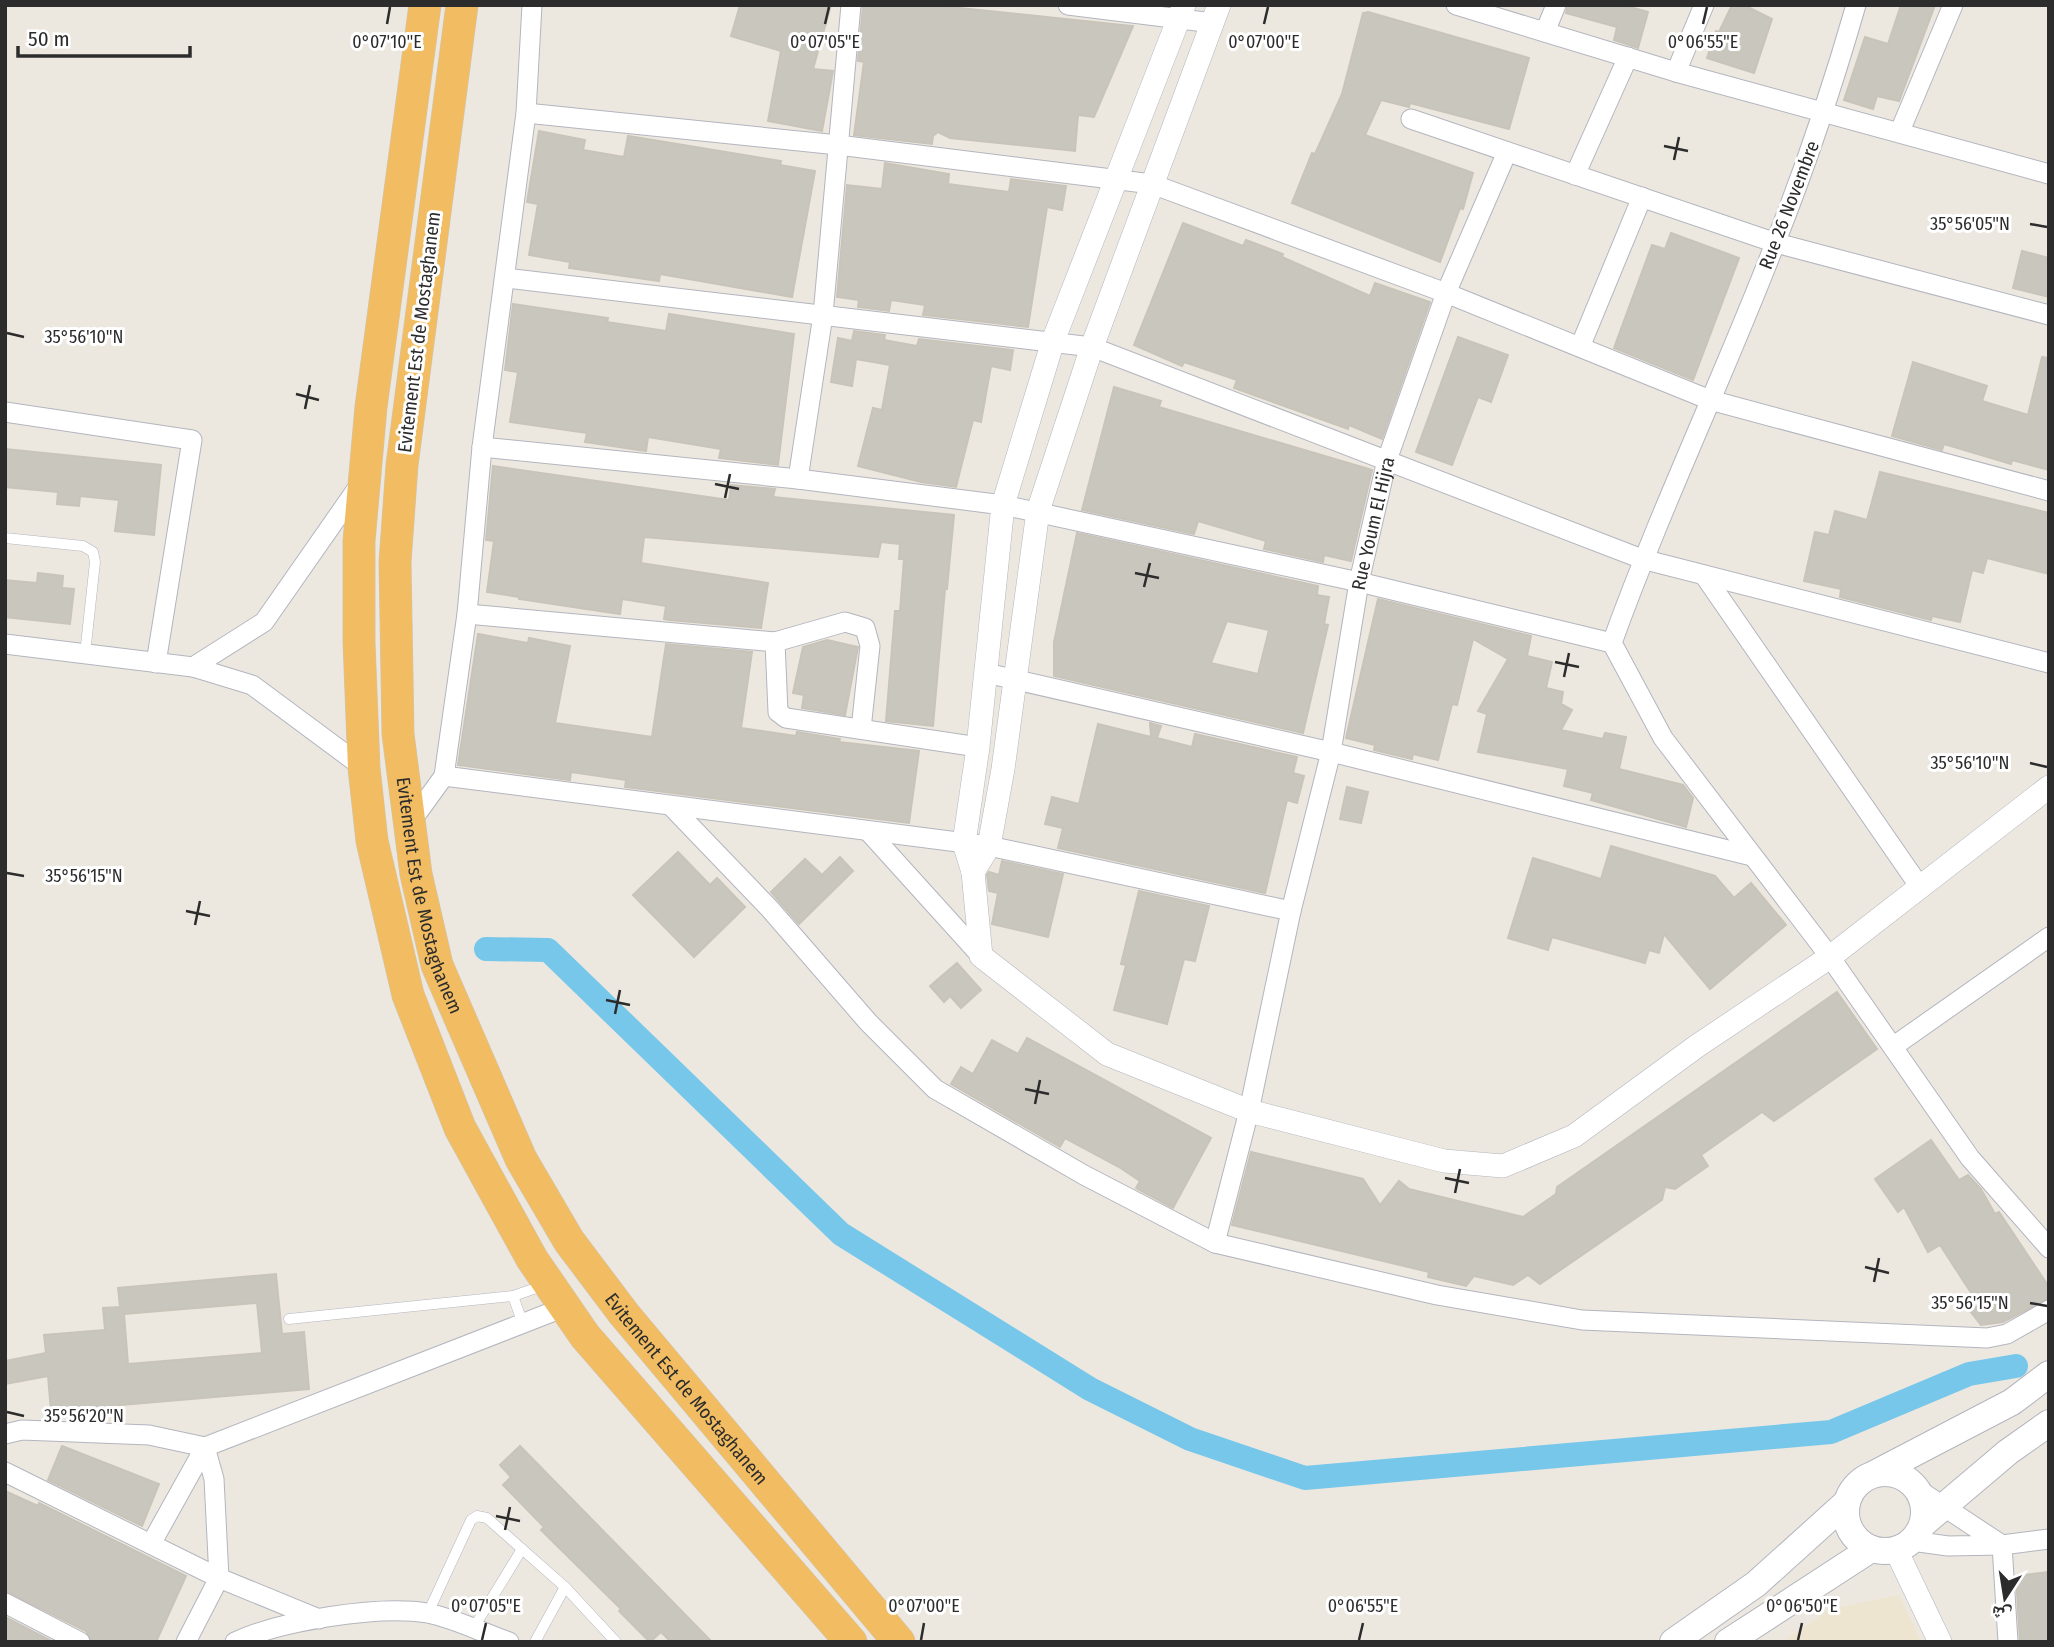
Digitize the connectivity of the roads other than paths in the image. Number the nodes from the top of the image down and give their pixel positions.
1 (425, 5) edge
2 (462, 5) edge
3 (531, 5) edge
4 (851, 5) edge
5 (1068, 5) edge
6 (1456, 5) edge
7 (1556, 5) edge
8 (1704, 5) edge
9 (1856, 5) edge
10 (1953, 5) edge
11 (1182, 12) edge
12 (1216, 14) edge
13 (1545, 32) junction
14 (1628, 57) junction
15 (1676, 72) junction
16 (1825, 112) junction
17 (526, 114) junction
18 (1411, 120) dead end
19 (1900, 131) junction
20 (838, 145) junction
21 (1507, 152) junction
22 (2049, 174) edge
23 (1575, 175) junction
24 (1116, 178) junction
25 (1152, 184) junction
26 (1642, 197) junction
27 (1776, 243) junction
28 (506, 278) junction
29 (1446, 293) junction
30 (2049, 315) edge
31 (823, 316) junction
32 (1053, 341) junction
33 (1092, 347) junction
34 (1580, 347) junction
35 (1710, 400) junction
36 (5, 412) edge
37 (482, 447) junction
38 (1387, 460) junction
39 (365, 476) junction
40 (798, 479) junction
41 (2049, 491) edge
42 (1003, 505) junction
43 (1038, 511) junction
44 (5, 538) edge
45 (1642, 559) junction
46 (1704, 575) junction
47 (1359, 582) junction
48 (467, 614) junction
49 (775, 642) junction
50 (1612, 643) junction
51 (5, 645) edge
52 (85, 654) junction
53 (156, 663) junction
54 (2049, 663) edge
55 (193, 667) junction
56 (986, 673) junction
57 (1016, 678) junction
58 (862, 729) junction
59 (978, 747) junction
60 (1331, 752) junction
61 (364, 768) junction
62 (444, 776) junction
63 (2049, 787) edge
64 (671, 807) junction
65 (410, 823) junction
66 (868, 831) junction
67 (964, 843) junction
68 (989, 846) junction
69 (1752, 856) junction
70 (973, 872) junction
71 (1920, 887) junction
72 (1291, 911) junction
73 (2049, 937) edge
74 (981, 956) junction
75 (1830, 957) junction
76 (1894, 1046) junction
77 (1249, 1111) junction
78 (1215, 1243) junction
79 (2049, 1248) edge
80 (513, 1296) junction
81 (557, 1296) junction
82 (2049, 1310) edge
83 (289, 1319) dead end
84 (523, 1324) junction
85 (2049, 1374) edge
86 (2049, 1423) edge
87 (5, 1434) edge
88 (205, 1447) junction
89 (5, 1472) edge
90 (1870, 1477) junction
91 (1914, 1487) junction
92 (1847, 1502) junction
93 (1944, 1505) junction
94 (2049, 1539) edge
95 (1901, 1541) junction
96 (151, 1544) junction
97 (2003, 1545) junction
98 (522, 1549) junction
99 (219, 1578) junction
100 (565, 1587) junction
101 (5, 1603) edge
102 (428, 1613) junction
103 (319, 1619) junction
104 (473, 1629) junction
105 (80, 1642) edge
106 (186, 1642) edge
107 (235, 1642) edge
108 (509, 1642) edge
109 (535, 1642) edge
110 (616, 1642) edge
111 (851, 1642) edge
112 (899, 1642) edge
113 (1673, 1642) edge
114 (1728, 1642) edge
115 (1940, 1642) edge
116 (2008, 1642) edge

1 - 39 highway, Evitement Est de Mostaghanem
2 - 65 highway, Evitement Est de Mostaghanem
3 - 17 street
4 - 20 street
5 - 11 street
6 - 13 street
7 - 13 street
8 - 15 street
9 - 16 street, Rue 26 Novembre
10 - 19 street
11 - 12 street
11 - 24 street
12 - 25 street
13 - 14 street
14 - 15 street
14 - 23 street
15 - 16 street
16 - 19 street
16 - 27 street, Rue 26 Novembre
17 - 20 street
17 - 28 street
18 - 21 street
19 - 22 street
20 - 24 street
20 - 31 street
21 - 23 street
21 - 29 street, Rue Youm El Hijra
23 - 26 street
24 - 25 street
24 - 32 street
25 - 29 street
25 - 33 street
26 - 27 street
26 - 34 street
27 - 30 street
27 - 35 street, Rue 26 Novembre
28 - 31 street
28 - 37 street
29 - 34 street
29 - 38 street, Rue Youm El Hijra
31 - 32 street
31 - 40 street
32 - 33 street
32 - 42 street
33 - 38 street
33 - 43 street
34 - 35 street
35 - 41 street
35 - 45 street, Rue 26 Novembre
36 - 53 street
37 - 40 street
37 - 48 street
38 - 45 street
38 - 47 street, Rue Youm El Hijra
39 - 55 street
39 - 61 highway, Evitement Est de Mostaghanem
40 - 42 street
42 - 43 street
42 - 56 street
43 - 47 street
43 - 57 street
44 - 52 lane
45 - 46 street
45 - 50 street, Rue 26 Novembre
46 - 54 street
46 - 71 street
47 - 50 street
47 - 60 street, Rue Youm El Hijra
48 - 49 street
48 - 62 street
49 - 58 street
49 - 58 street
50 - 69 street
51 - 52 street
52 - 53 street
53 - 55 street
55 - 61 street
56 - 57 street
56 - 59 street
57 - 60 street
57 - 68 street
58 - 59 street
59 - 67 street
60 - 69 street
60 - 72 street, Rue Youm El Hijra
61 - 81 highway, Evitement Est de Mostaghanem
62 - 64 street
62 - 65 street
63 - 71 street
64 - 66 street
64 - 78 street
65 - 112 highway, Evitement Est de Mostaghanem
66 - 67 street
66 - 74 street
67 - 68 street
67 - 70 street
68 - 70 street
68 - 72 street
69 - 75 street
70 - 74 street
71 - 75 street
72 - 77 street, Rue Youm El Hijra
73 - 76 street
74 - 77 street
75 - 76 street
75 - 77 street
76 - 79 street
77 - 78 street, Rue Youm El Hijra
78 - 82 street
80 - 81 lane
80 - 83 lane
80 - 84 lane
81 - 84 street
81 - 111 highway, Evitement Est de Mostaghanem
84 - 88 street
85 - 90 main road
86 - 93 main road
87 - 88 street
88 - 96 street
88 - 99 street
89 - 96 street
90 - 91 main road
90 - 92 main road
91 - 93 street
91 - 95 main road
92 - 95 main road
92 - 113 main road
93 - 95 main road
93 - 97 street
94 - 97 street
95 - 97 street
95 - 114 main road
95 - 115 street
96 - 99 street
97 - 116 street
98 - 100 lane
98 - 102 lane
98 - 104 lane
99 - 103 street
99 - 106 street
100 - 109 lane
100 - 110 lane
101 - 105 street
102 - 103 street
102 - 104 street
103 - 107 street
104 - 108 street

